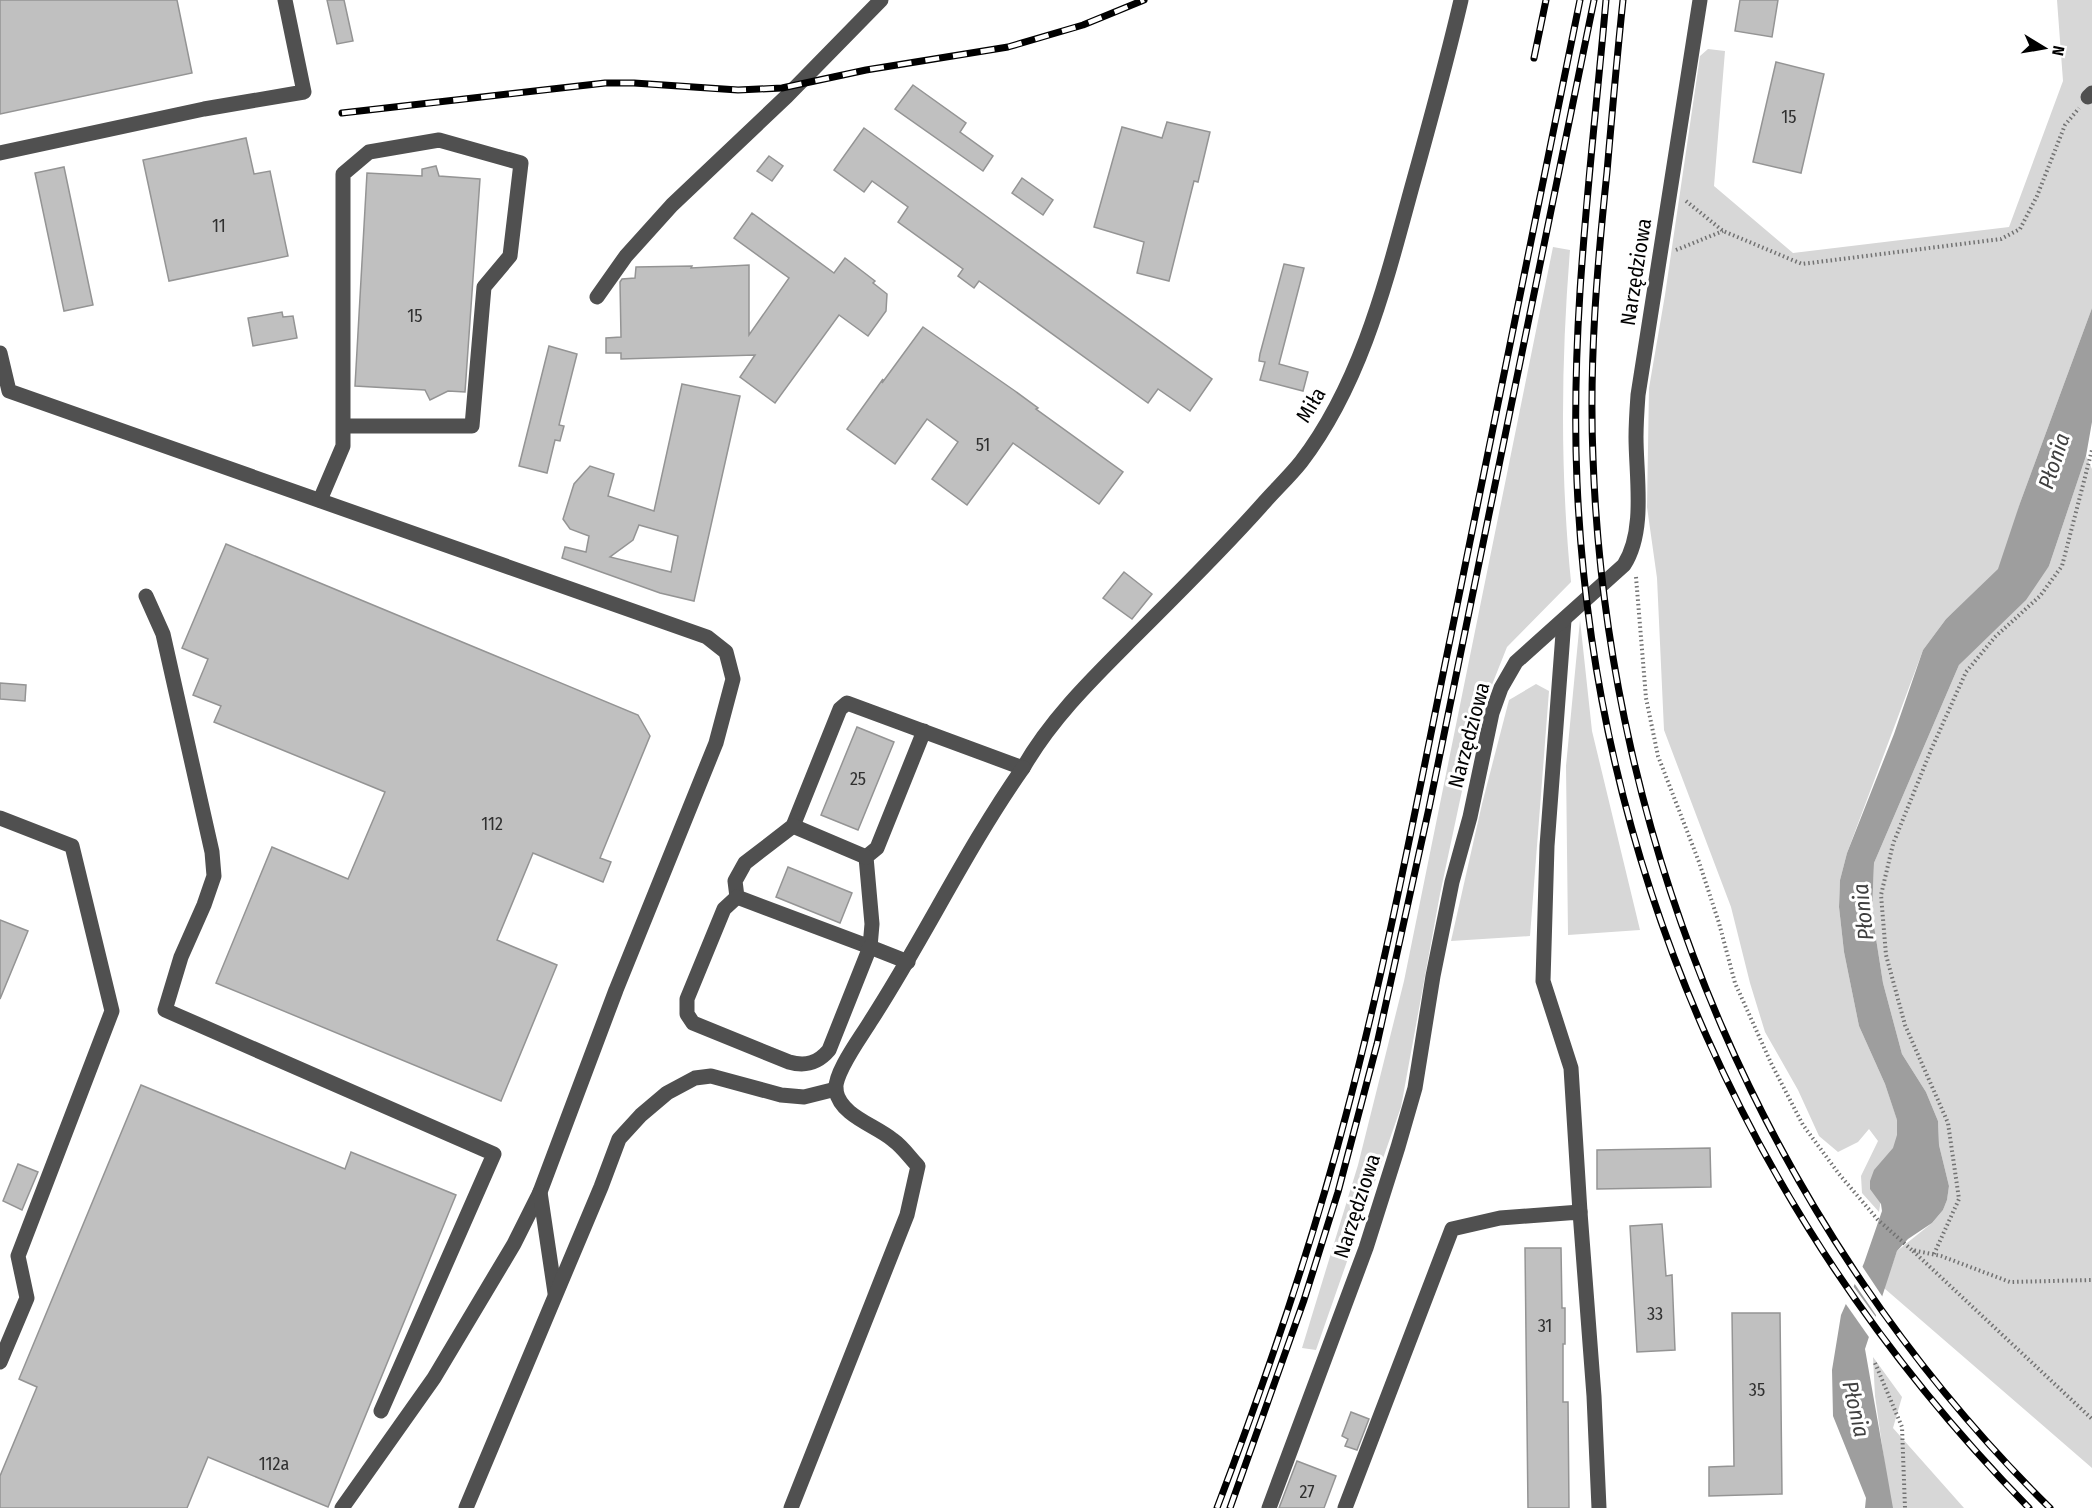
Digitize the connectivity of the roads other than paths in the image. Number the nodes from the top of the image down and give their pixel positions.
1 (285, 0) edge
2 (881, 0) edge
3 (1461, 0) edge
4 (1700, 0) edge
5 (0, 153) edge
6 (597, 297) dead end
7 (0, 353) edge
8 (343, 426) junction
9 (320, 500) junction
10 (146, 596) dead end
11 (1564, 620) junction
12 (924, 731) junction
13 (1023, 768) junction
14 (0, 818) edge
15 (793, 826) junction
16 (866, 857) junction
17 (737, 897) junction
18 (870, 947) junction
19 (908, 962) junction
20 (836, 1089) junction
21 (540, 1192) junction
22 (1580, 1212) junction
23 (555, 1293) junction
24 (0, 1362) edge
25 (381, 1411) dead end
26 (342, 1508) edge
27 (466, 1508) edge
28 (791, 1508) edge
29 (1269, 1508) edge
30 (1345, 1508) edge
31 (1599, 1508) edge

1 - 5 lane
2 - 6 lane
3 - 13 lane, Miła
4 - 11 lane, Narzędziowa
7 - 9 lane
8 - 8 lane
8 - 9 lane
9 - 21 lane
10 - 25 lane
11 - 22 lane
11 - 29 lane, Narzędziowa
12 - 13 lane
12 - 15 lane
12 - 16 lane
13 - 19 lane, Miła
14 - 24 lane
15 - 16 lane
15 - 17 lane
16 - 18 lane
17 - 18 lane
17 - 18 lane
18 - 19 lane
19 - 20 lane, Miła
20 - 23 lane
20 - 28 lane
21 - 23 lane
21 - 26 lane
22 - 30 lane
22 - 31 lane
23 - 27 lane

